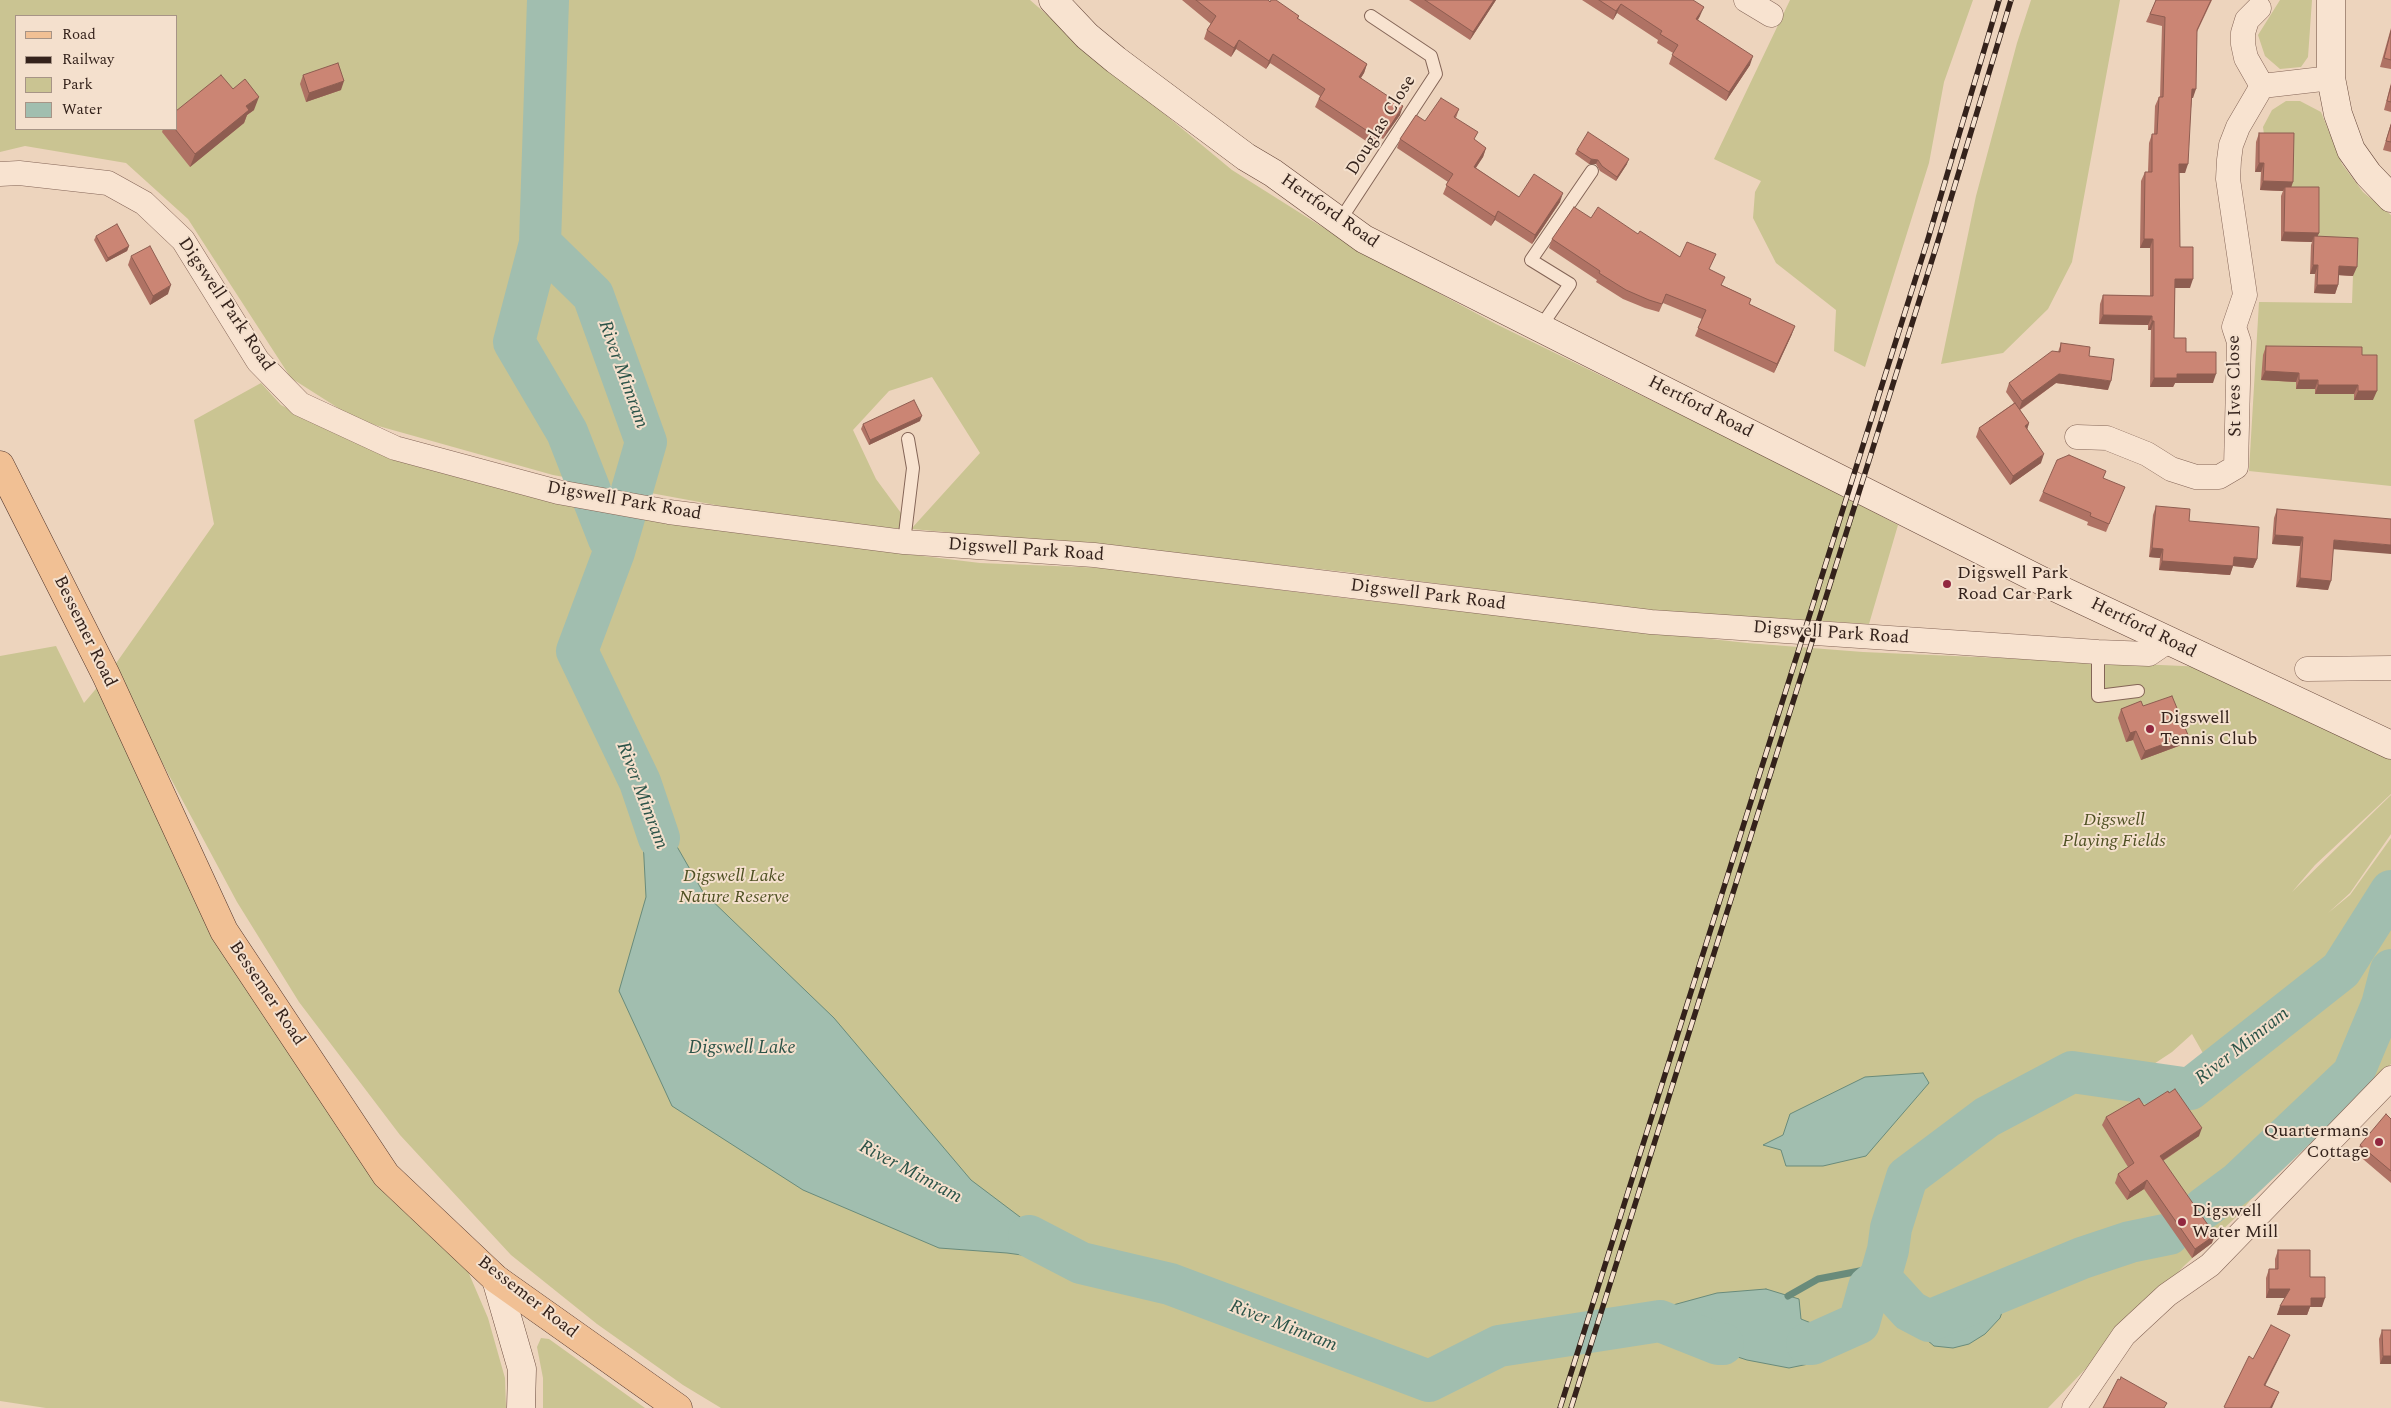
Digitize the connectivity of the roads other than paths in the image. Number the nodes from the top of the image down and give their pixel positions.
1 (1053, 0) edge
2 (1746, 0) edge
3 (2331, 0) edge
4 (2259, 8) dead end
5 (1771, 15) dead end
6 (1371, 16) dead end
7 (2331, 78) junction
8 (2262, 86) junction
9 (1592, 171) dead end
10 (0, 174) edge
11 (2391, 198) edge
12 (1339, 222) junction
13 (1540, 328) junction
14 (2077, 437) dead end
15 (908, 439) dead end
16 (0, 465) edge
17 (904, 542) junction
18 (2168, 641) junction
19 (2098, 652) junction
20 (2391, 668) edge
21 (2307, 669) dead end
22 (2138, 691) dead end
23 (2391, 745) edge
24 (2391, 1078) edge
25 (496, 1279) junction
26 (521, 1408) edge
27 (678, 1408) edge
28 (2074, 1408) edge

1 - 12 street, Hertford Road
2 - 5 street
3 - 7 street
4 - 8 street
6 - 12 lane, Douglas Close
7 - 8 street
7 - 11 street
8 - 14 street, St Ives Close
9 - 13 lane
10 - 17 street, Digswell Park Road
12 - 13 street, Hertford Road
13 - 18 street, Hertford Road
15 - 17 lane
16 - 25 main road, Bessemer Road
17 - 19 street, Digswell Park Road
18 - 19 street, Digswell Park Road
18 - 23 street, Hertford Road
19 - 22 lane
20 - 21 street
24 - 28 street
25 - 26 street
25 - 27 main road, Bessemer Road

